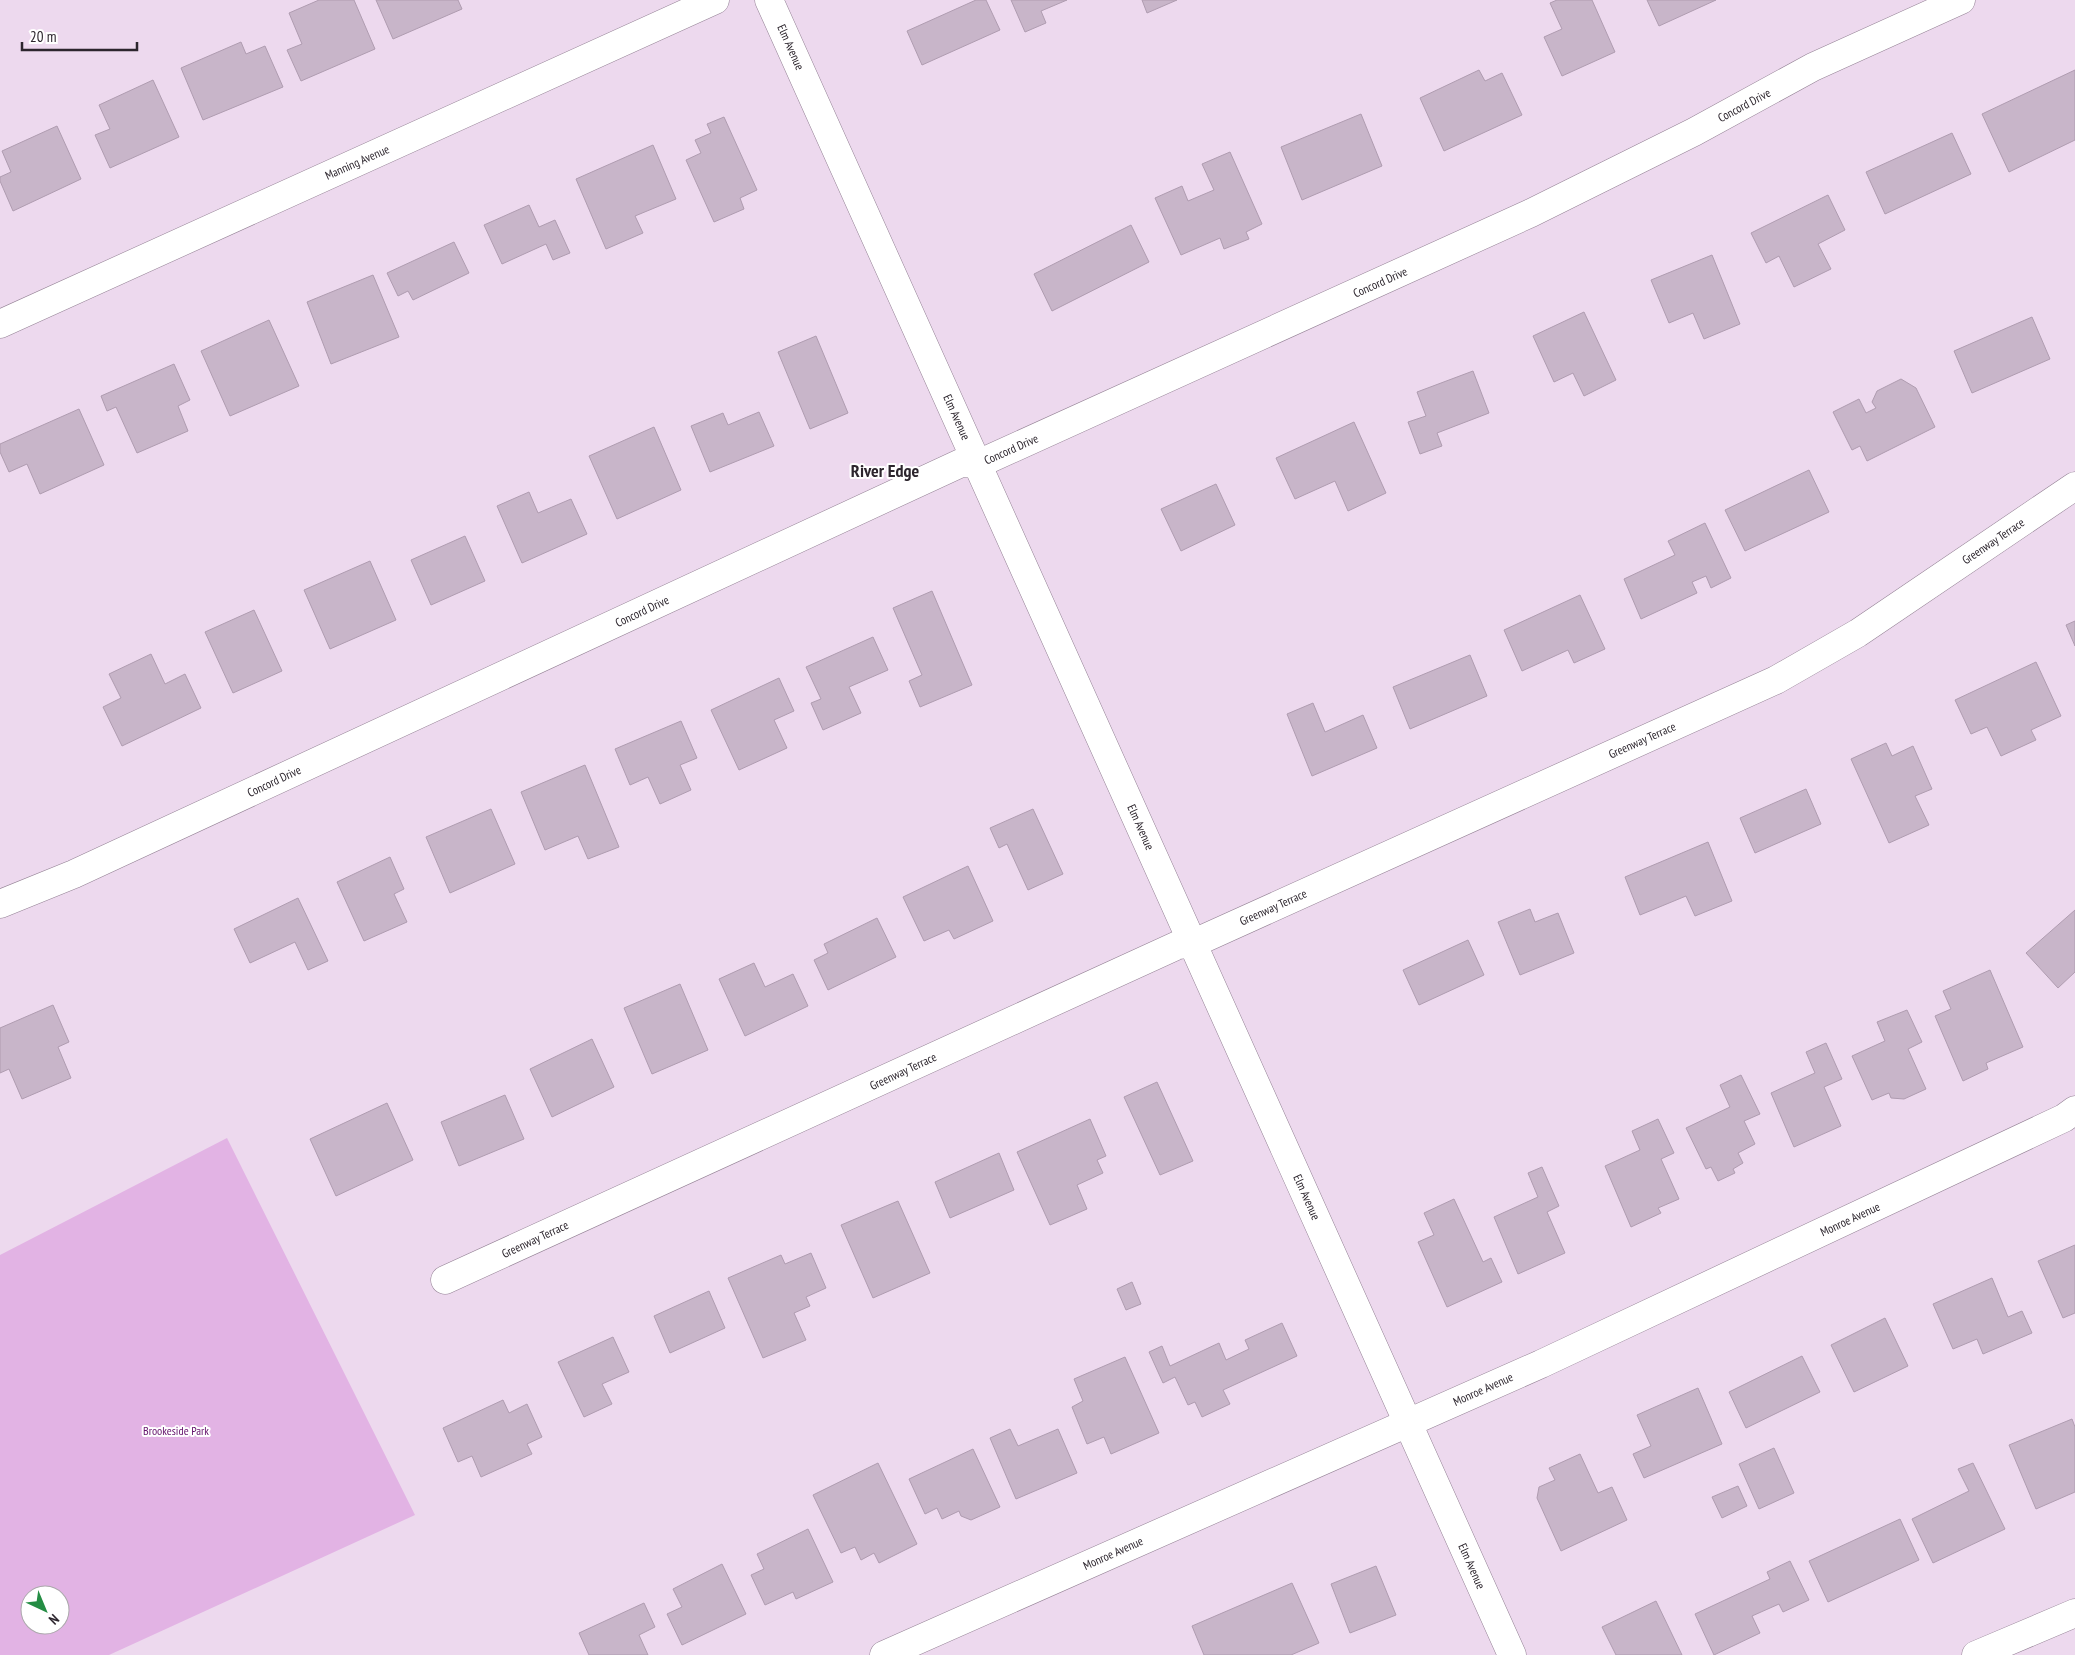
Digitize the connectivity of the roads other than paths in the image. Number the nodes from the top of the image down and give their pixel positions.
1 (715, 0) edge
2 (769, 0) edge
3 (1961, 0) edge
4 (0, 324) edge
5 (978, 464) junction
6 (2075, 486) edge
7 (0, 904) edge
8 (1194, 943) junction
9 (2075, 1110) edge
10 (445, 1280) dead end
11 (1408, 1422) junction
12 (2075, 1613) edge
13 (884, 1655) edge
14 (1512, 1655) edge
15 (1976, 1655) edge

1 - 4 street, Manning Avenue
2 - 5 street, Elm Avenue
3 - 5 street, Concord Drive
5 - 7 street, Concord Drive
5 - 8 street, Elm Avenue
6 - 8 street, Greenway Terrace
8 - 10 street, Greenway Terrace
8 - 11 street, Elm Avenue
9 - 11 street, Monroe Avenue
11 - 13 street, Monroe Avenue
11 - 14 street, Elm Avenue
12 - 15 street

